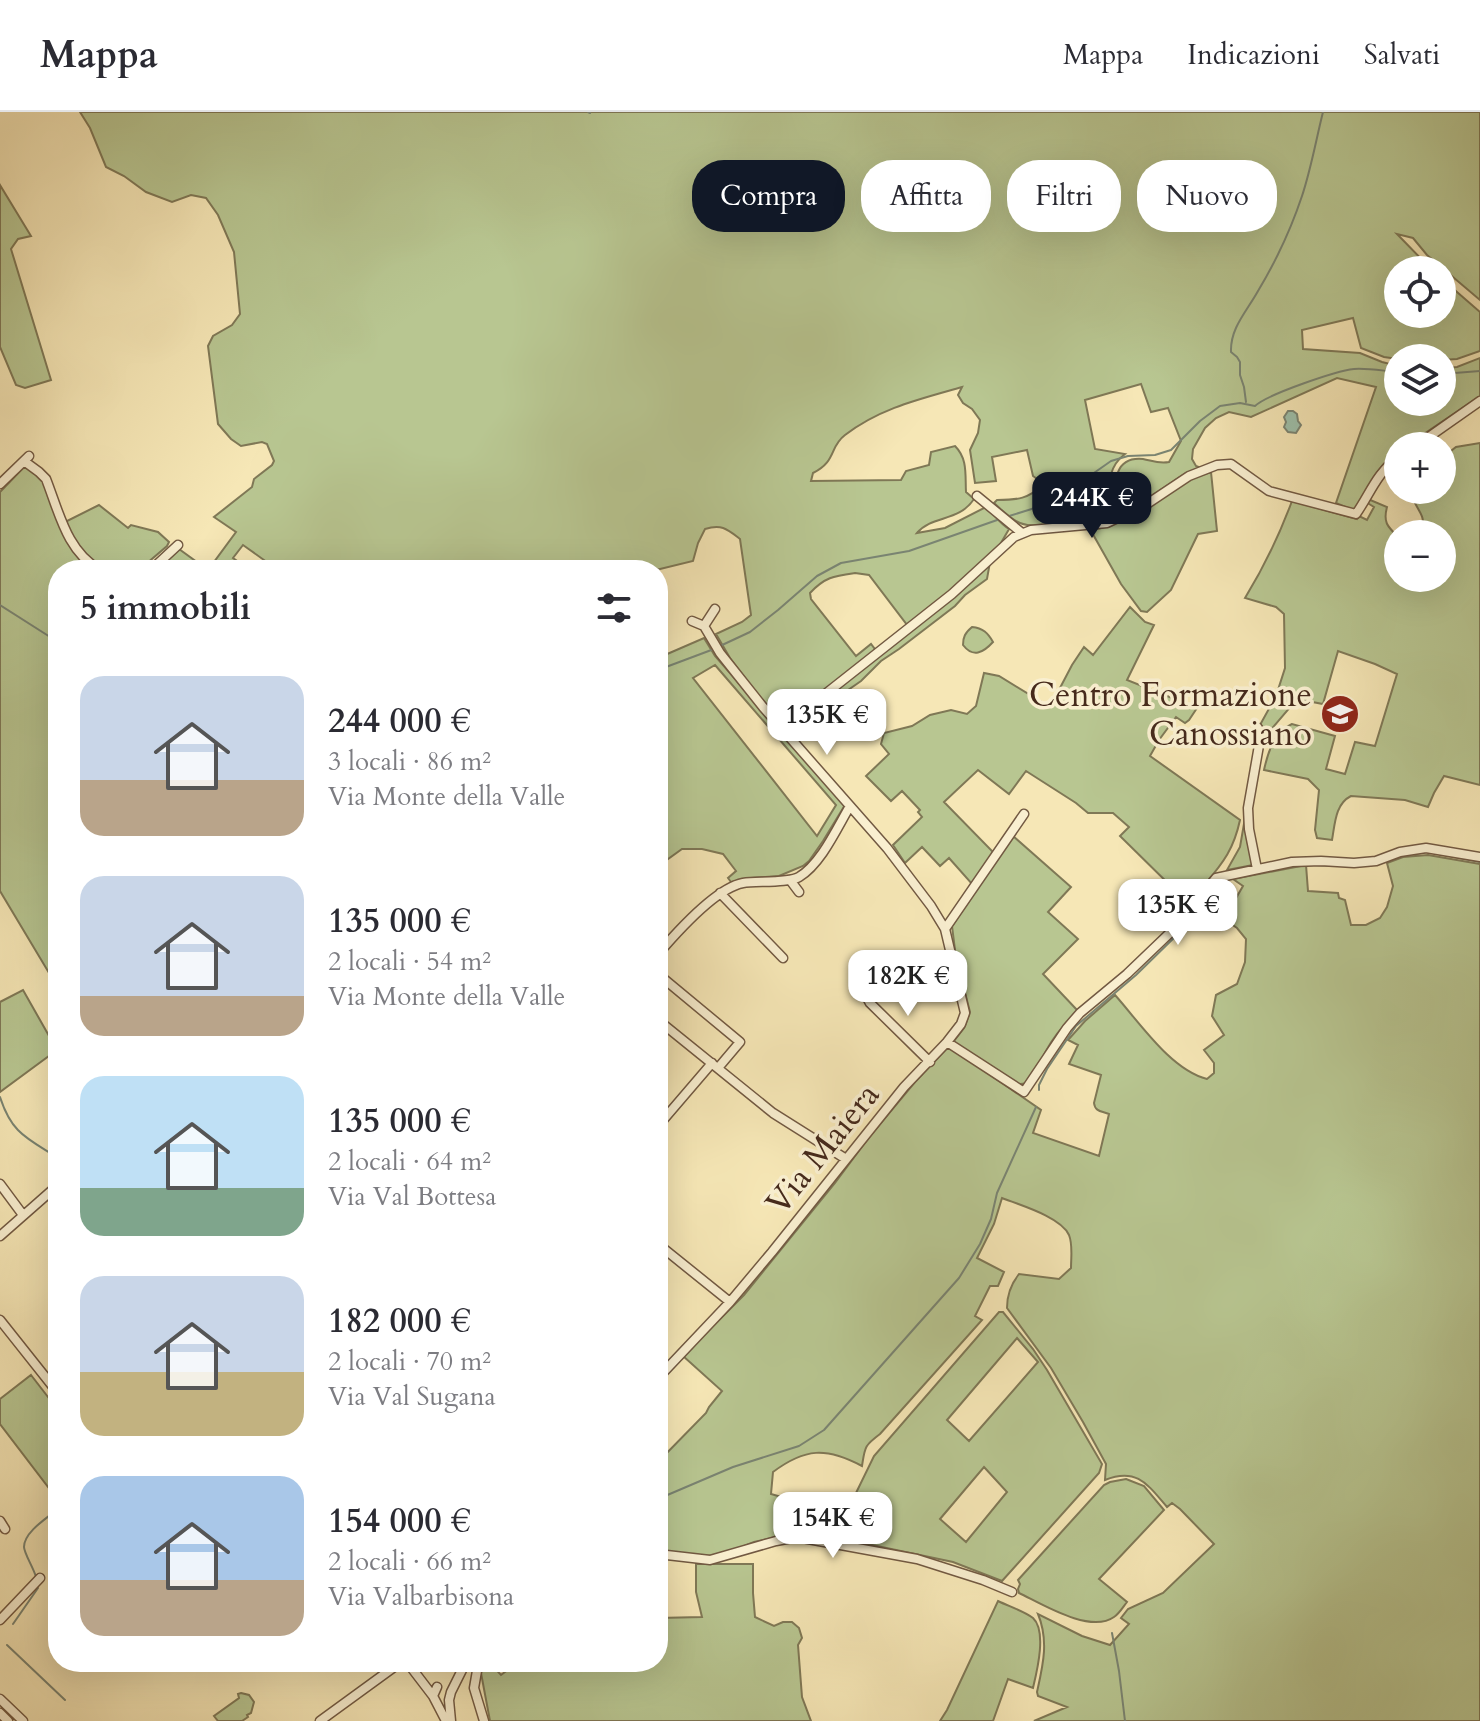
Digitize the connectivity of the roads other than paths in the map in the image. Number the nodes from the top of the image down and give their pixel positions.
1 (1480, 401) edge
2 (1436, 432) edge
3 (1384, 470) edge
4 (0, 484) edge
5 (977, 496) dead end
6 (1022, 533) junction
7 (178, 545) dead end
8 (87, 560) edge
9 (162, 560) edge
10 (715, 609) dead end
11 (692, 621) dead end
12 (704, 626) junction
13 (1258, 728) dead end
14 (781, 729) junction
15 (850, 806) junction
16 (1024, 814) dead end
17 (1480, 857) edge
18 (1257, 869) junction
19 (790, 880) junction
20 (799, 892) dead end
21 (720, 893) junction
22 (945, 929) junction
23 (668, 944) edge
24 (783, 958) dead end
25 (668, 982) edge
26 (864, 992) dead end
27 (668, 1028) edge
28 (947, 1042) junction
29 (930, 1062) junction
30 (715, 1065) junction
31 (668, 1115) edge
32 (846, 1159) junction
33 (0, 1184) edge
34 (48, 1194) edge
35 (23, 1215) junction
36 (0, 1236) edge
37 (668, 1254) edge
38 (730, 1302) junction
39 (0, 1320) edge
40 (668, 1367) edge
41 (48, 1380) edge
42 (668, 1555) edge
43 (40, 1578) dead end
44 (1012, 1592) dead end
45 (0, 1620) edge
46 (390, 1672) edge
47 (414, 1672) edge
48 (459, 1672) edge
49 (477, 1672) edge
50 (442, 1694) junction
51 (0, 1699) edge
52 (0, 1713) edge
53 (8, 1721) edge
54 (23, 1721) edge
55 (320, 1721) edge
56 (449, 1721) edge
57 (484, 1721) edge

1 - 2 street
3 - 6 street
4 - 8 street
5 - 6 street
6 - 14 street
7 - 9 street
10 - 12 street
11 - 12 street
12 - 14 street, Via Maiera
13 - 18 street
14 - 15 street, Via Maiera
15 - 19 street
15 - 22 street, Via Maiera
16 - 22 street
17 - 18 street
18 - 28 street
19 - 20 street
19 - 21 street
21 - 23 street
21 - 24 street
22 - 28 street, Via Maiera
25 - 30 street
26 - 29 street
27 - 30 street
28 - 29 street, Via Maiera
29 - 32 street, Via Maiera
30 - 31 street
30 - 32 street
32 - 38 street, Via Maiera
33 - 35 street
34 - 35 street
35 - 36 street
37 - 38 street
38 - 40 street, Via Maiera
39 - 41 street
42 - 44 street
43 - 45 street
46 - 55 street
47 - 50 street
48 - 50 street
49 - 57 street
50 - 56 street
51 - 54 street
52 - 53 street

